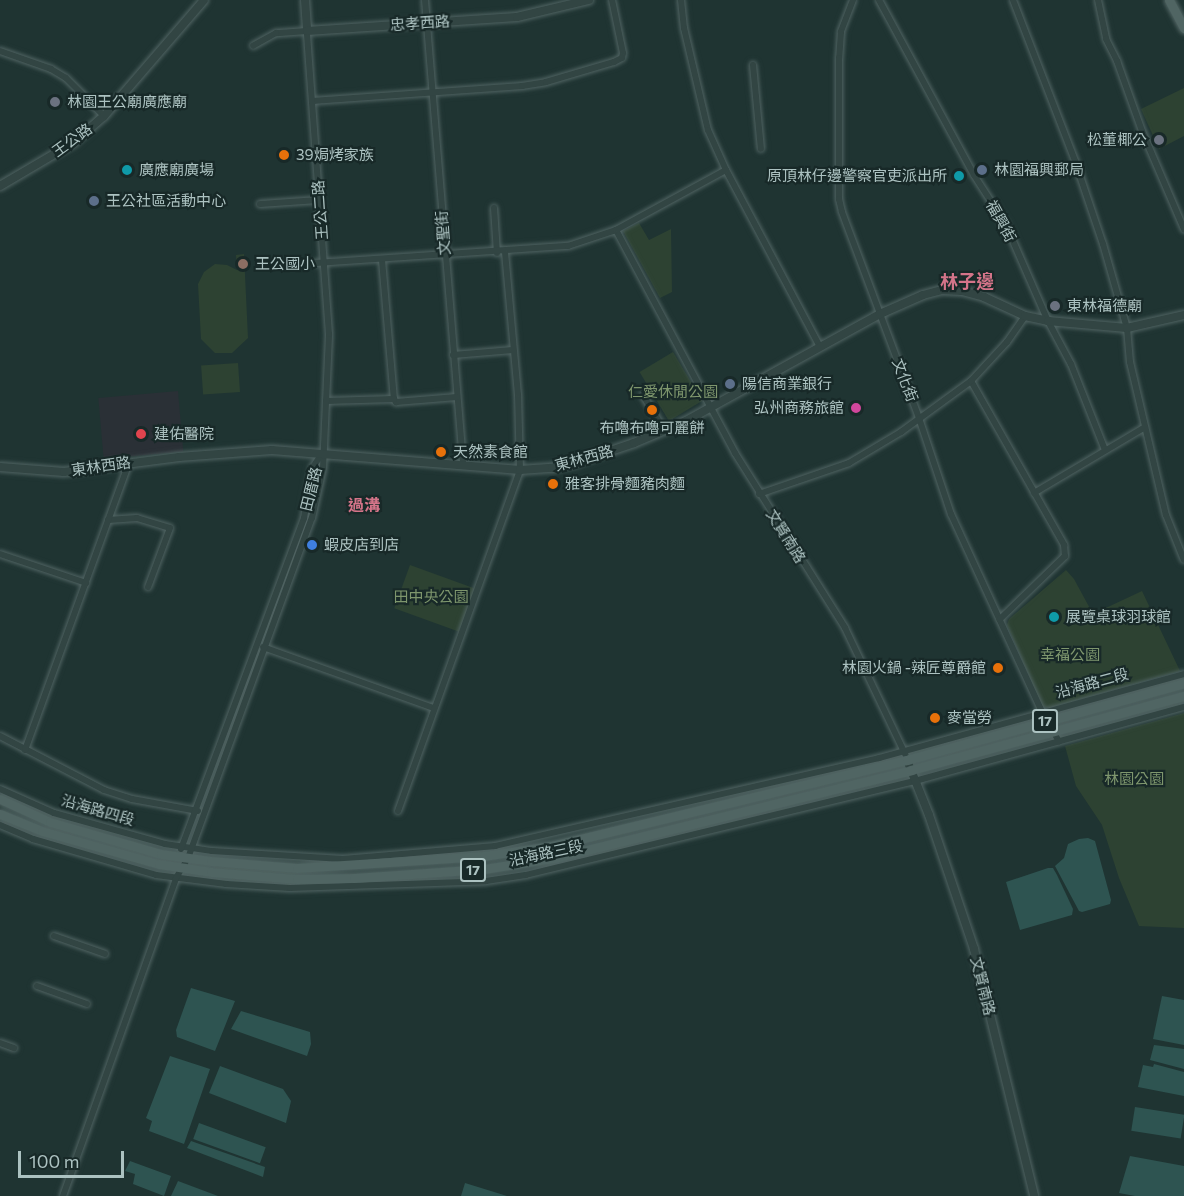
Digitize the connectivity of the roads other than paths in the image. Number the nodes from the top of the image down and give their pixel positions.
1 (204, 0) edge
2 (305, 0) edge
3 (425, 0) edge
4 (589, 0) edge
5 (612, 0) edge
6 (681, 0) edge
7 (853, 0) edge
8 (879, 0) edge
9 (1013, 0) edge
10 (1098, 0) edge
11 (1169, 0) edge
12 (428, 22) junction
13 (1184, 28) edge
14 (307, 31) junction
15 (253, 46) dead end
16 (0, 51) edge
17 (753, 65) dead end
18 (433, 92) junction
19 (312, 101) junction
20 (104, 116) junction
21 (761, 149) dead end
22 (726, 170) junction
23 (0, 186) edge
24 (319, 200) junction
25 (260, 204) dead end
26 (494, 208) dead end
27 (1184, 229) edge
28 (616, 230) junction
29 (505, 252) junction
30 (497, 253) junction
31 (445, 256) junction
32 (382, 260) junction
33 (316, 263) dead end
34 (324, 263) junction
35 (880, 314) junction
36 (1184, 315) edge
37 (1025, 316) junction
38 (1048, 321) junction
39 (1127, 328) junction
40 (820, 347) junction
41 (513, 350) junction
42 (453, 355) junction
43 (971, 381) junction
44 (643, 395) dead end
45 (457, 397) junction
46 (394, 399) junction
47 (326, 401) junction
48 (712, 408) junction
49 (919, 418) junction
50 (1145, 426) junction
51 (664, 430) junction
52 (1105, 450) junction
53 (322, 455) junction
54 (130, 462) junction
55 (463, 465) junction
56 (0, 467) edge
57 (520, 470) junction
58 (1034, 493) junction
59 (759, 494) junction
60 (108, 520) junction
61 (0, 554) edge
62 (1184, 560) edge
63 (86, 582) junction
64 (148, 587) dead end
65 (1000, 619) junction
66 (257, 644) junction
67 (265, 648) junction
68 (1184, 674) edge
69 (1184, 683) edge
70 (1184, 696) edge
71 (1184, 707) edge
72 (434, 708) junction
73 (1045, 717) junction
74 (1053, 731) junction
75 (0, 736) edge
76 (1059, 742) junction
77 (25, 750) junction
78 (905, 756) junction
79 (911, 770) junction
80 (915, 781) junction
81 (0, 789) edge
82 (752, 793) junction
83 (0, 800) edge
84 (756, 808) junction
85 (196, 810) junction
86 (398, 811) dead end
87 (205, 812) junction
88 (0, 814) edge
89 (758, 819) junction
90 (0, 825) edge
91 (192, 848) junction
92 (493, 850) junction
93 (182, 859) junction
94 (556, 862) junction
95 (496, 868) junction
96 (176, 878) junction
97 (497, 879) junction
98 (395, 880) junction
99 (353, 883) junction
100 (54, 936) dead end
101 (105, 954) dead end
102 (37, 986) dead end
103 (87, 1004) dead end
104 (0, 1043) edge
105 (14, 1048) dead end
106 (63, 1196) edge
107 (1034, 1196) edge

1 - 20 street, 王公路
2 - 14 street, 王公二路
3 - 12 street, 文聖街
4 - 12 street, 忠孝西路
5 - 18 street
6 - 22 street
7 - 35 street, 文化街
8 - 38 street, 福興街
9 - 39 street
10 - 27 street
11 - 13 main road
12 - 14 street, 忠孝西路
12 - 18 street, 文聖街
14 - 15 street, 忠孝西路
14 - 19 street, 王公二路
16 - 20 street
17 - 21 street
18 - 19 street
18 - 31 street, 文聖街
19 - 24 street, 王公二路
20 - 23 street, 王公路
22 - 28 street
22 - 40 street
24 - 25 street
24 - 34 street, 王公二路
26 - 30 street
28 - 29 street
28 - 48 street, 文賢南路
29 - 30 street
29 - 41 street
30 - 31 street
31 - 32 street
31 - 42 street, 文聖街
32 - 34 street
32 - 46 street
33 - 34 street
34 - 47 street, 王公二路
35 - 37 street, 東林西路
35 - 40 street, 東林西路
35 - 49 street, 文化街
36 - 39 street, 東林西路
37 - 38 street, 東林西路
37 - 43 street
38 - 39 street, 東林西路
38 - 52 street, 福興街
39 - 50 street
40 - 48 street, 東林西路
41 - 42 street
41 - 57 street
42 - 45 street, 文聖街
43 - 49 street
43 - 58 street
44 - 51 street
45 - 46 street
45 - 55 street, 文聖街
46 - 47 street
47 - 53 street, 王公二路
48 - 51 street, 東林西路
48 - 59 street, 文賢南路
49 - 59 street
49 - 65 street, 文化街
50 - 52 street
50 - 62 street
51 - 57 street, 東林西路
52 - 58 street
53 - 54 street, 東林西路
53 - 55 street, 東林西路
53 - 66 street, 田厝路
53 - 67 street, 田厝路
54 - 56 street, 東林西路
54 - 60 street
55 - 57 street, 東林西路
57 - 72 street
58 - 65 street
59 - 78 street, 文賢南路
60 - 63 street
60 - 64 street
61 - 63 street
63 - 77 street
65 - 73 street, 文化街
66 - 67 street
66 - 85 street, 田厝路
67 - 72 street
67 - 87 street, 田厝路
68 - 73 street, 沿海路二段
69 - 73 main road, 沿海路二段 / 17
70 - 74 main road, 17
71 - 76 street
72 - 86 street
73 - 74 street, 文化街
73 - 78 main road, 沿海路二段 / 17
74 - 76 street, 文化街
74 - 79 main road, 17
75 - 77 street
76 - 80 street
77 - 85 street
78 - 79 street, 文賢南路
78 - 82 main road, 沿海路三段 / 17
79 - 80 street, 文賢南路
79 - 84 main road, 沿海路三段 / 17
80 - 89 street, 沿海路三段
80 - 107 street, 文賢南路
81 - 93 street, 沿海路四段
82 - 84 street
82 - 92 main road, 沿海路三段 / 17
83 - 93 main road, 沿海路四段 / 17
84 - 89 street
84 - 94 main road, 沿海路三段 / 17
85 - 87 street
85 - 93 street, 田厝路
87 - 91 street, 田厝路
88 - 93 main road, 沿海路四段 / 17
89 - 94 street, 沿海路三段
90 - 96 street
91 - 92 street, 沿海路三段
91 - 93 street, 田厝路
91 - 93 street, 沿海路四段
92 - 93 main road, 沿海路三段 / 17
92 - 95 street
93 - 96 street, 田厝路
93 - 99 main road, 沿海路三段 / 17
94 - 95 main road, 沿海路三段 / 17
94 - 97 street, 沿海路三段
95 - 97 street
95 - 98 main road, 沿海路三段 / 17
96 - 99 street, 沿海路三段
96 - 106 street, 田厝路
97 - 98 street, 沿海路三段
98 - 99 main road, 沿海路三段 / 17
100 - 101 street
102 - 103 street
104 - 105 street

